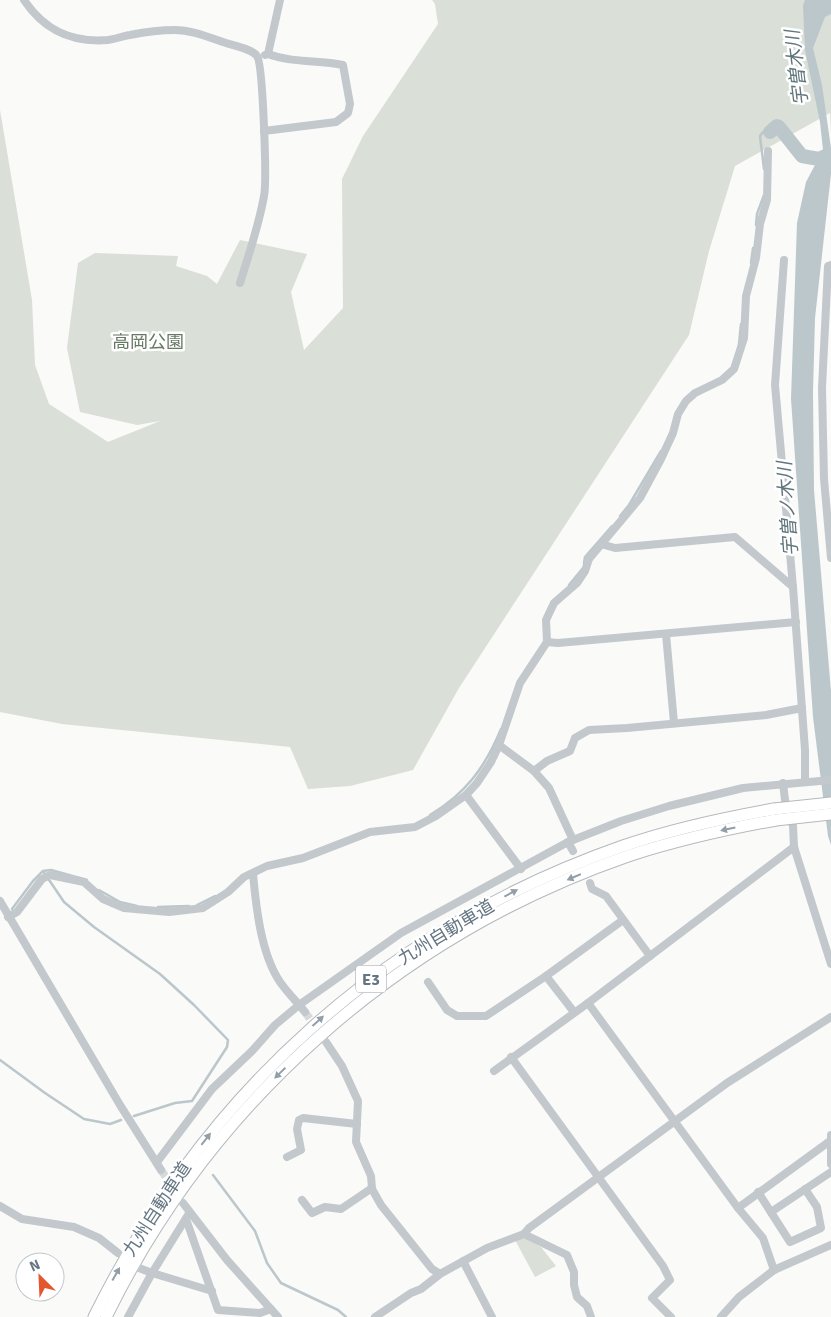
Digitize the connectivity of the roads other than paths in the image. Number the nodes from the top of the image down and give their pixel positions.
1 (24, 0) edge
2 (280, 0) edge
3 (268, 54) junction
4 (258, 57) junction
5 (264, 130) junction
6 (768, 150) dead end
7 (784, 260) dead end
8 (831, 265) edge
9 (240, 283) dead end
10 (828, 477) edge
11 (601, 544) junction
12 (831, 558) edge
13 (793, 587) junction
14 (796, 622) junction
15 (666, 634) junction
16 (547, 642) junction
17 (802, 708) junction
18 (674, 723) junction
19 (498, 745) junction
20 (534, 771) junction
21 (831, 780) edge
22 (808, 782) junction
23 (783, 784) junction
24 (466, 795) junction
25 (831, 802) edge
26 (831, 814) edge
27 (775, 815) junction
28 (571, 841) junction
29 (794, 847) junction
30 (573, 851) dead end
31 (521, 869) junction
32 (253, 874) junction
33 (590, 883) dead end
34 (0, 901) edge
35 (8, 917) junction
36 (623, 920) junction
37 (650, 956) junction
38 (831, 964) edge
39 (546, 976) junction
40 (428, 982) dead end
41 (588, 1003) junction
42 (299, 1005) junction
43 (305, 1012) tunnel mouth
44 (574, 1012) junction
45 (831, 1017) edge
46 (326, 1042) dead end
47 (511, 1057) junction
48 (494, 1071) dead end
49 (674, 1121) junction
50 (357, 1124) junction
51 (831, 1135) edge
52 (830, 1141) edge
53 (287, 1157) dead end
54 (831, 1164) edge
55 (831, 1172) edge
56 (598, 1178) junction
57 (372, 1188) junction
58 (804, 1189) junction
59 (758, 1192) junction
60 (302, 1200) dead end
61 (183, 1203) dead end
62 (0, 1206) edge
63 (738, 1208) junction
64 (771, 1212) junction
65 (188, 1216) junction
66 (524, 1234) junction
67 (831, 1245) edge
68 (118, 1253) dead end
69 (463, 1261) junction
70 (139, 1268) dead end
71 (774, 1270) junction
72 (152, 1273) junction
73 (440, 1274) junction
74 (212, 1291) junction
75 (271, 1309) junction
76 (216, 1314) edge
77 (94, 1317) edge
78 (106, 1317) edge
79 (128, 1317) edge
80 (278, 1317) edge
81 (375, 1317) edge
82 (492, 1317) edge
83 (591, 1317) edge
84 (671, 1317) edge
85 (721, 1317) edge

1 - 4 street
2 - 3 street
3 - 4 street
3 - 5 street
4 - 5 street
5 - 9 street
6 - 11 street
7 - 13 street
8 - 10 street
10 - 12 street
11 - 13 street
11 - 16 street
13 - 14 street
14 - 15 street
14 - 17 street
15 - 16 street
15 - 18 street
16 - 19 street
17 - 18 street
17 - 22 street
18 - 20 street
19 - 20 street
19 - 24 street
20 - 28 street
21 - 22 street
22 - 23 street
23 - 28 street
23 - 29 street
24 - 31 street
24 - 32 street
25 - 27 highway, 九州自動車道 / E3, bridge
26 - 27 highway, 九州自動車道 / E3, bridge
77 -> 27 highway, 九州自動車道 / E3
27 -> 78 highway, 九州自動車道 / E3
28 - 30 street
28 - 31 street
29 - 37 street
29 - 38 street
31 - 42 street
32 - 35 street
32 - 42 street
33 - 36 street
34 - 35 street
35 - 42 street
36 - 37 street
36 - 39 street
37 - 41 street
39 - 40 street
39 - 44 street
41 - 44 street
41 - 49 street
42 - 43 street
44 - 47 street
45 - 49 street
46 - 50 street
47 - 48 street
47 - 56 street
49 - 56 street
49 - 63 street
50 - 53 street
50 - 57 street
51 - 52 street
52 - 54 street
52 - 59 street
55 - 58 street
56 - 66 street
56 - 84 street
57 - 60 street
57 - 73 street
58 - 64 street
58 - 64 street
59 - 63 street
59 - 64 street
61 - 65 street
62 - 68 street
63 - 71 street
65 - 72 street
65 - 74 street
65 - 75 street
66 - 69 street
66 - 83 street
67 - 71 street
69 - 73 street
69 - 82 street
70 - 72 street
71 - 85 street
72 - 74 street
72 - 79 street
73 - 81 street
74 - 76 street
75 - 76 street
75 - 80 street

